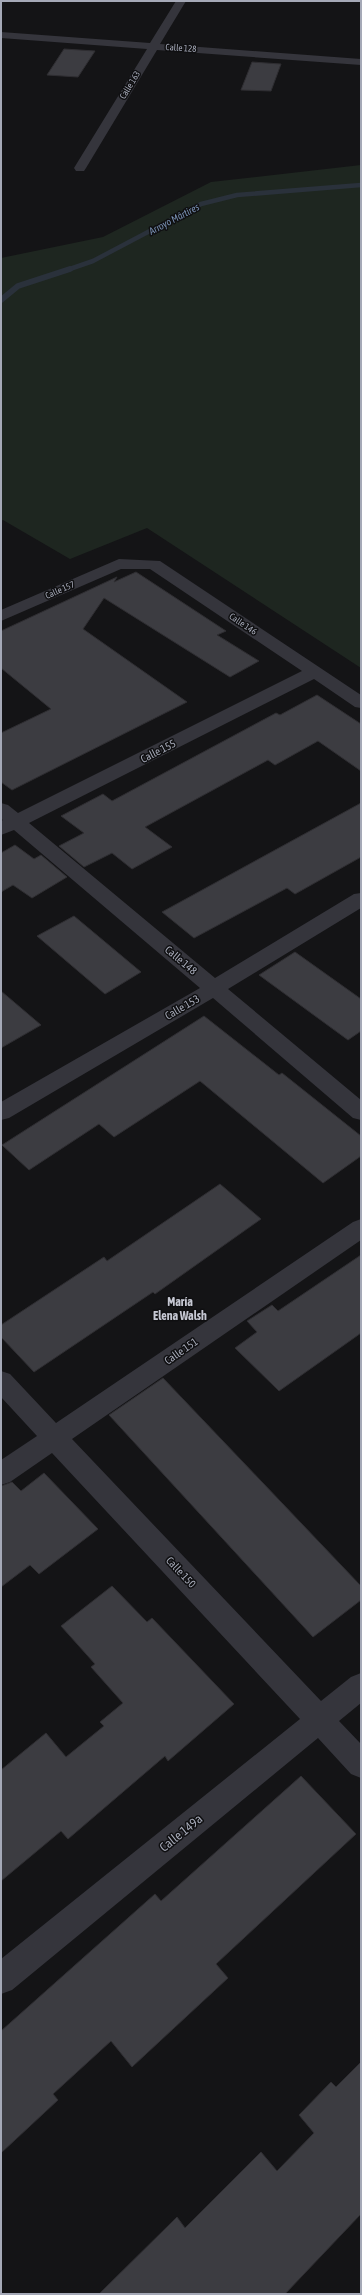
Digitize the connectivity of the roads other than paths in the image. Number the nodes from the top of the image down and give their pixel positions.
1 (181, 1) edge
2 (1, 35) edge
3 (154, 46) junction
4 (361, 62) edge
5 (80, 168) dead end
6 (118, 564) joint
7 (1, 616) edge
8 (314, 672) junction
9 (361, 703) edge
10 (1, 809) edge
11 (9, 826) edge
12 (361, 899) edge
13 (214, 988) junction
14 (1, 1112) edge
15 (361, 1112) edge
16 (361, 1228) edge
17 (1, 1381) edge
18 (55, 1438) junction
19 (1, 1474) edge
20 (361, 1686) edge
21 (320, 1720) junction
22 (361, 1764) edge
23 (1, 1980) edge

1 - 3 street, Calle 163
2 - 3 street, Calle 128
3 - 4 street, Calle 128
3 - 5 street, Calle 163
6 - 7 street, Calle 157
6 - 8 street, Calle 146
8 - 9 street, Calle 146
8 - 11 street, Calle 155
10 - 11 street, Calle 148
11 - 13 street, Calle 148
12 - 13 street, Calle 153
13 - 14 street, Calle 153
13 - 15 street, Calle 148
16 - 18 street, Calle 151
17 - 18 street, Calle 150
18 - 19 street, Calle 151
18 - 21 street, Calle 150
20 - 21 street, Calle 149a
21 - 22 street, Calle 150
21 - 23 street, Calle 149a

